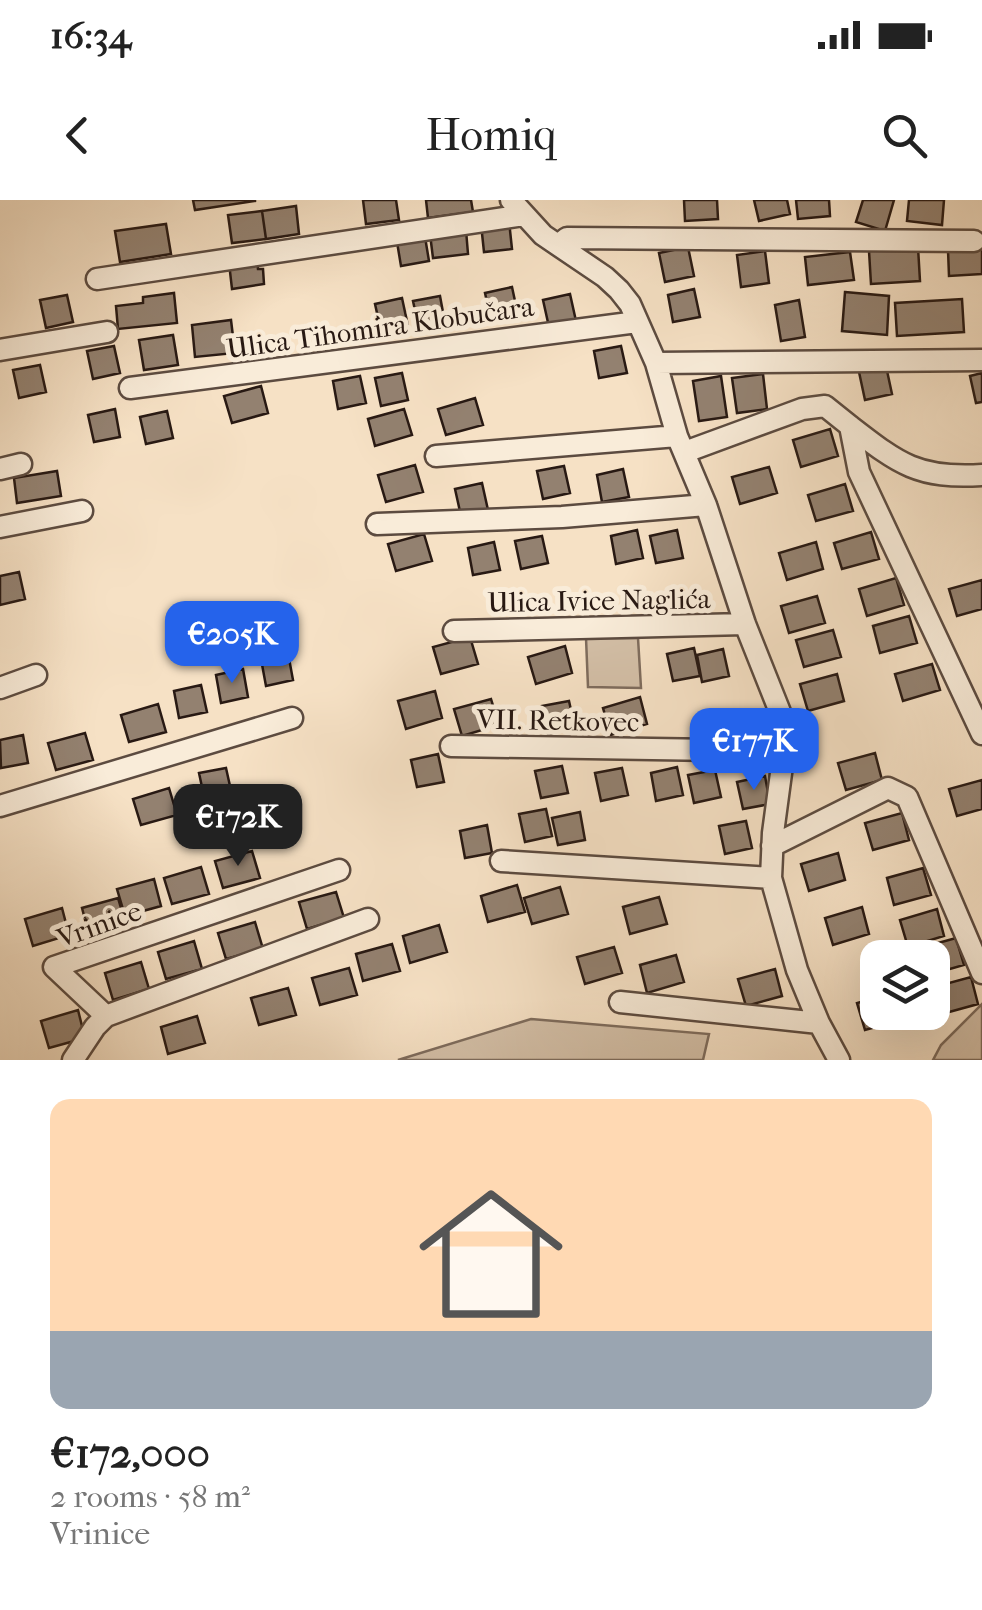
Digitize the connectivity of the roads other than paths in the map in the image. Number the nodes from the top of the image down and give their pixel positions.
1 (518, 208) edge
2 (974, 241) dead end
3 (558, 245) junction
4 (97, 279) dead end
5 (637, 322) junction
6 (108, 332) dead end
7 (0, 350) edge
8 (982, 360) edge
9 (656, 363) junction
10 (130, 388) dead end
11 (850, 426) junction
12 (681, 444) junction
13 (436, 456) dead end
14 (982, 475) edge
15 (706, 505) junction
16 (82, 511) dead end
17 (377, 524) dead end
18 (0, 527) edge
19 (745, 624) junction
20 (454, 631) dead end
21 (36, 675) dead end
22 (0, 688) edge
23 (292, 718) dead end
24 (982, 734) edge
25 (450, 746) dead end
26 (784, 752) junction
27 (0, 806) edge
28 (772, 846) junction
29 (501, 861) dead end
30 (339, 870) dead end
31 (772, 878) junction
32 (368, 918) dead end
33 (982, 974) edge
34 (620, 1002) dead end
35 (106, 1016) junction
36 (819, 1023) junction
37 (73, 1060) edge
38 (839, 1060) edge

1 - 3 street
1 - 4 street
2 - 3 street
3 - 5 street
5 - 9 street
5 - 10 street, Ulica Tihomira Klobučara
6 - 7 street
8 - 9 street
9 - 12 street
11 - 12 street
11 - 14 street
11 - 24 street
12 - 13 street
12 - 15 street
15 - 17 street
15 - 19 street
16 - 18 street
19 - 20 street, Ulica Ivice Naglića
19 - 26 street
21 - 22 street
23 - 27 street
25 - 26 street, VII. Retkovec
26 - 28 street
28 - 31 street
28 - 33 street
29 - 31 street
30 - 35 street, Vrinice
31 - 36 street
32 - 35 street
34 - 36 street
35 - 37 street
36 - 38 street

